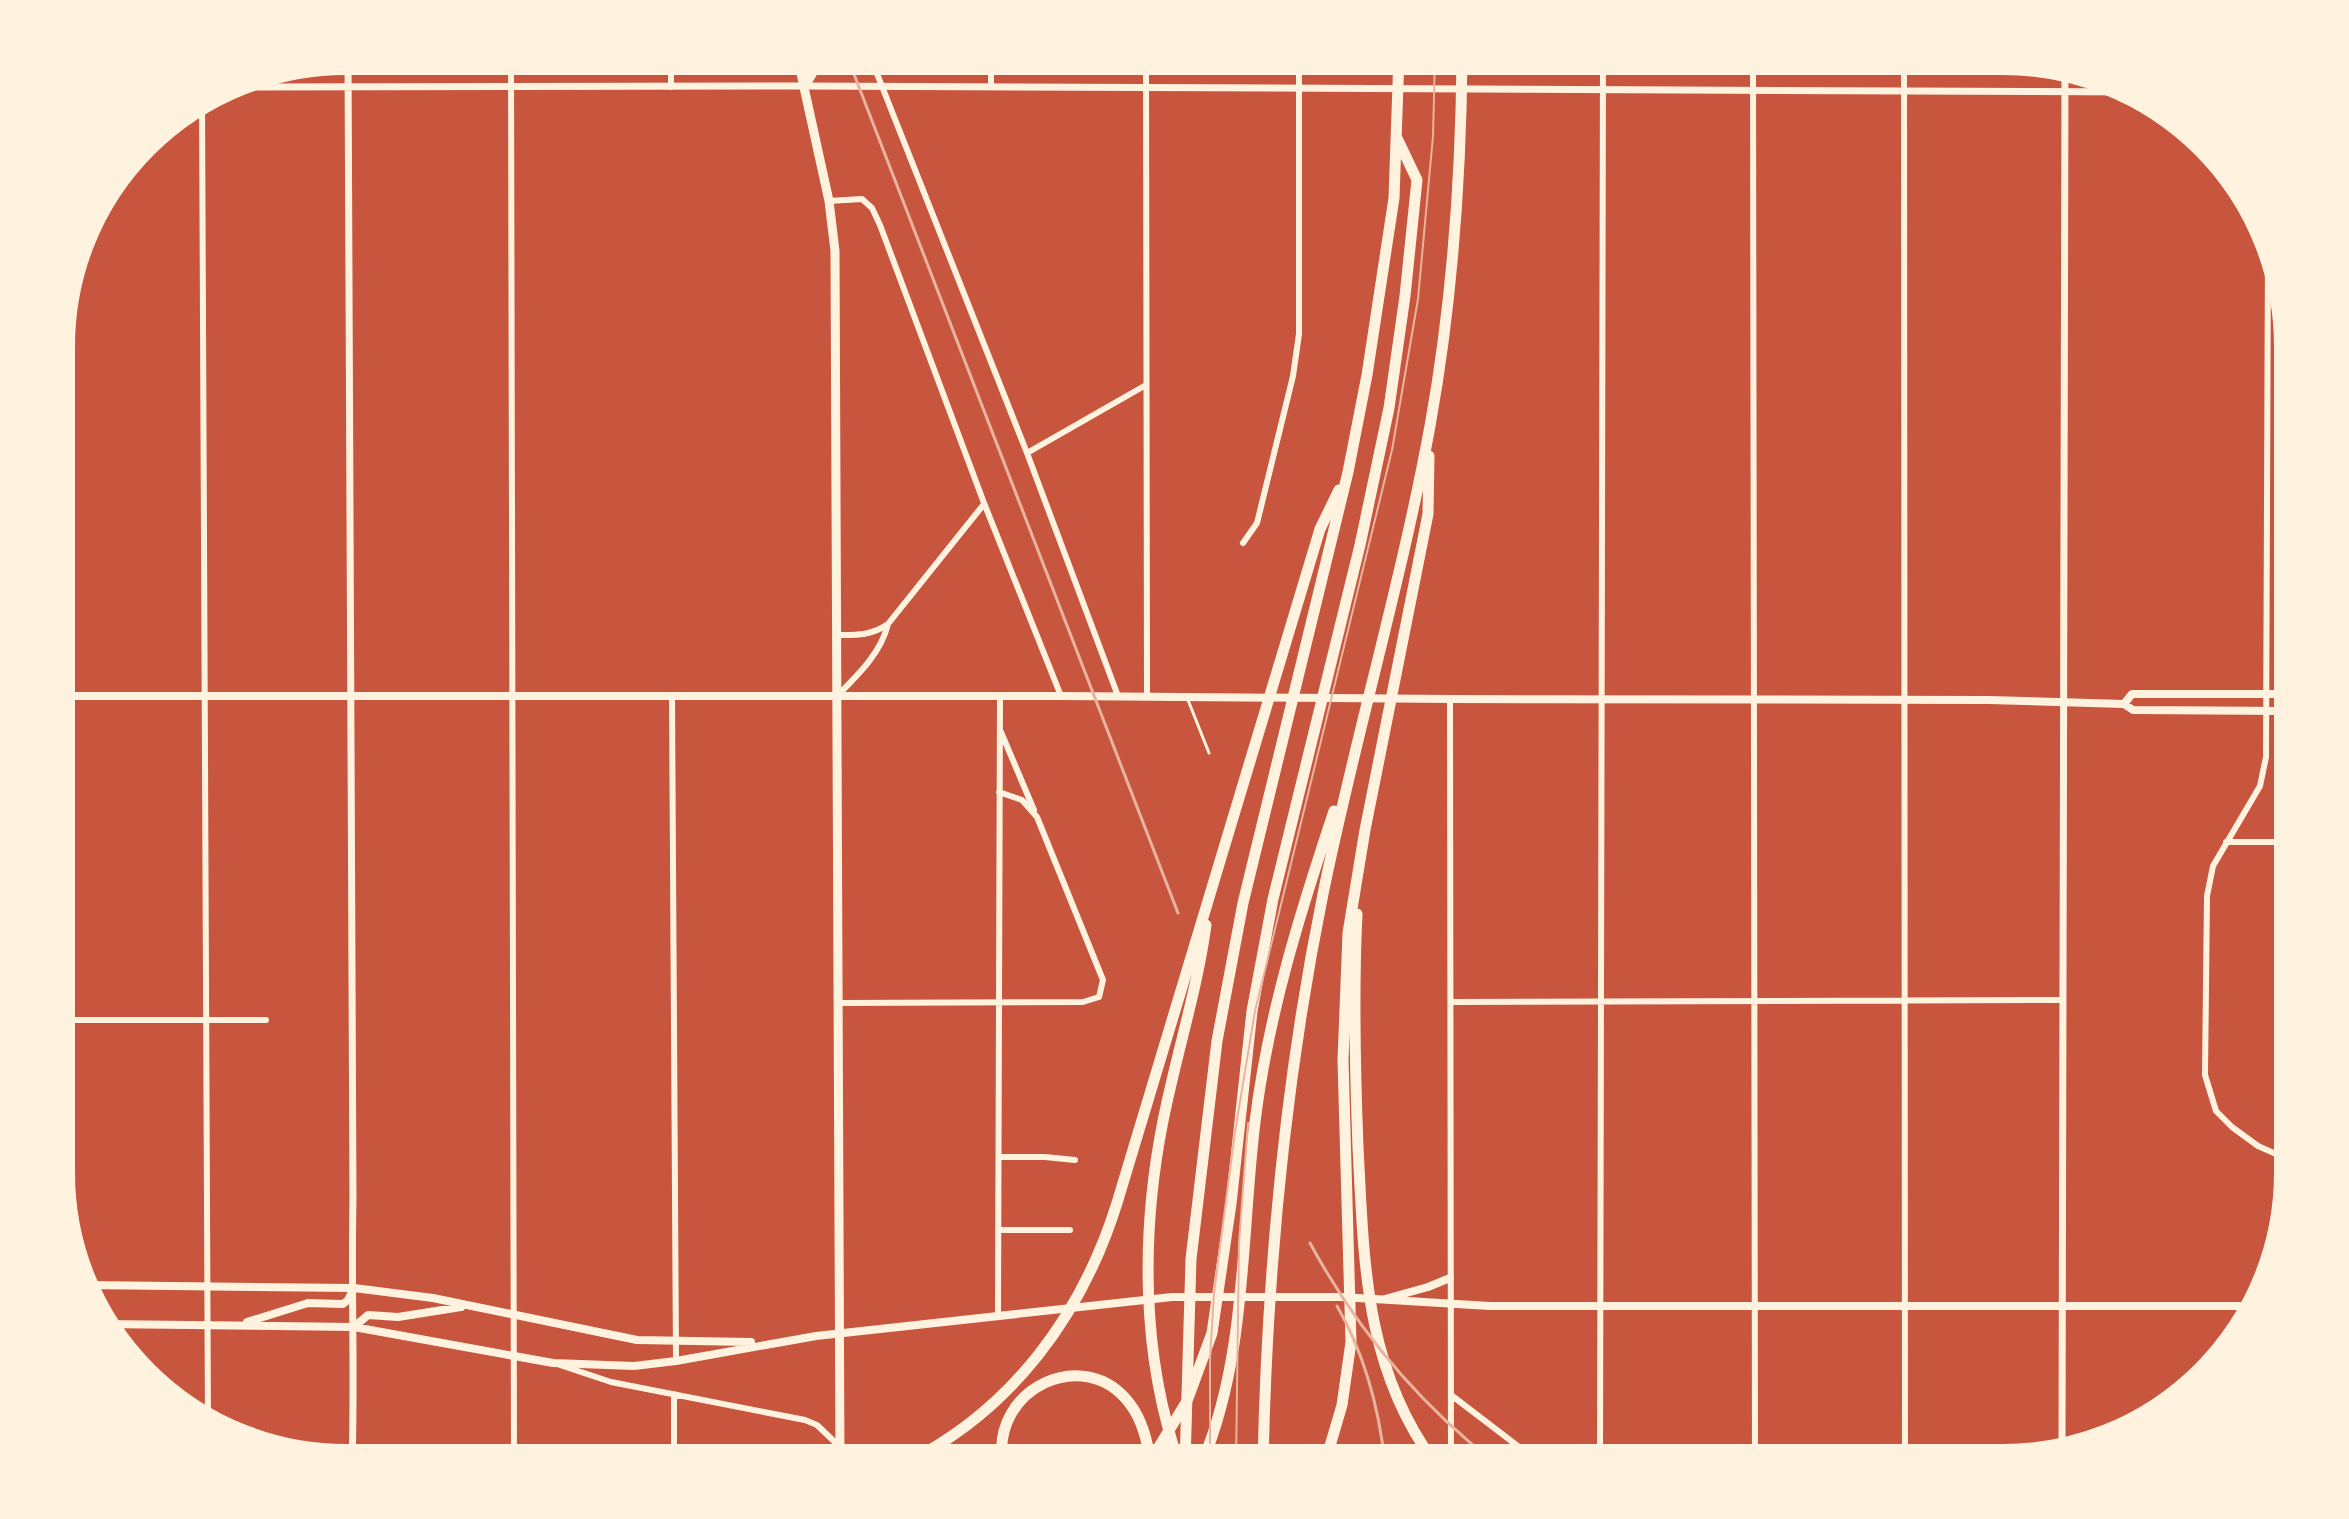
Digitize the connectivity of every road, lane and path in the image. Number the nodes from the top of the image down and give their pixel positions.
1 (348, 70) edge
2 (511, 70) edge
3 (671, 70) edge
4 (800, 70) edge
5 (814, 70) edge
6 (876, 70) edge
7 (991, 70) edge
8 (1146, 70) edge
9 (1299, 70) edge
10 (1398, 70) edge
11 (1462, 70) edge
12 (1603, 70) edge
13 (1753, 70) edge
14 (1904, 70) edge
15 (2065, 77) edge
16 (511, 86) junction
17 (805, 86) junction
18 (882, 86) junction
19 (252, 87) edge
20 (348, 87) junction
21 (671, 87) junction
22 (991, 87) junction
23 (1146, 88) junction
24 (1300, 88) junction
25 (1603, 90) junction
26 (1753, 91) junction
27 (1904, 91) junction
28 (2065, 91) junction
29 (2109, 92) edge
30 (202, 111) edge
31 (1396, 136) junction
32 (829, 201) junction
33 (2268, 271) edge
34 (1146, 385) junction
35 (1430, 424) junction
36 (1027, 453) junction
37 (1348, 472) junction
38 (984, 503) junction
39 (1243, 543) dead end
40 (888, 624) junction
41 (836, 635) junction
42 (2266, 693) junction
43 (2278, 693) edge
44 (1000, 695) junction
45 (70, 696) edge
46 (204, 696) junction
47 (349, 696) junction
48 (512, 696) junction
49 (672, 696) junction
50 (837, 696) junction
51 (1061, 696) junction
52 (1118, 696) junction
53 (1147, 696) junction
54 (1186, 697) junction
55 (1450, 699) junction
56 (1601, 700) junction
57 (1753, 700) junction
58 (1906, 700) junction
59 (2062, 703) junction
60 (2124, 704) junction
61 (2265, 711) junction
62 (2278, 711) edge
63 (999, 729) junction
64 (1354, 750) junction
65 (1209, 753) dead end
66 (999, 792) junction
67 (1037, 817) junction
68 (1365, 830) junction
69 (2226, 842) junction
70 (2278, 842) edge
71 (1210, 893) junction
72 (1754, 1000) junction
73 (1906, 1000) junction
74 (2063, 1000) junction
75 (1451, 1002) junction
76 (839, 1003) junction
77 (999, 1003) junction
78 (1602, 1003) junction
79 (70, 1020) edge
80 (206, 1020) junction
81 (266, 1020) dead end
82 (2278, 1155) edge
83 (999, 1157) junction
84 (1075, 1160) dead end
85 (998, 1230) junction
86 (1070, 1230) dead end
87 (1450, 1278) junction
88 (207, 1284) junction
89 (94, 1285) edge
90 (354, 1288) junction
91 (1380, 1300) junction
92 (1450, 1306) junction
93 (1602, 1306) junction
94 (2062, 1306) junction
95 (2245, 1306) edge
96 (478, 1307) junction
97 (1754, 1307) junction
98 (1905, 1308) junction
99 (515, 1313) junction
100 (998, 1316) junction
101 (115, 1324) edge
102 (208, 1324) junction
103 (236, 1325) junction
104 (354, 1327) junction
105 (840, 1333) junction
106 (676, 1341) junction
107 (772, 1342) junction
108 (513, 1355) junction
109 (676, 1361) junction
110 (553, 1363) junction
111 (674, 1394) junction
112 (1451, 1395) junction
113 (208, 1412) edge
114 (2062, 1443) edge
115 (840, 1447) joint
116 (1185, 1448) edge
117 (1207, 1448) edge
118 (1263, 1448) edge
119 (1329, 1448) edge
120 (1426, 1448) edge
121 (1451, 1448) edge
122 (1521, 1448) edge
123 (1600, 1448) edge
124 (1755, 1448) edge
125 (1905, 1448) edge
126 (352, 1449) edge
127 (514, 1449) edge
128 (674, 1449) edge
129 (930, 1449) edge
130 (1002, 1449) edge
131 (1147, 1449) edge
132 (1159, 1449) edge
133 (1175, 1449) edge

1 - 20 street
2 - 16 street
3 - 21 street
4 - 17 main road
5 - 17 main road
6 - 18 street
7 - 22 street
8 - 23 street
9 - 24 street
10 - 31 highway
11 - 35 highway
12 - 25 street
13 - 26 street
14 - 27 street
15 - 28 street
16 - 20 street
16 - 21 street
16 - 48 street
17 - 18 street
17 - 21 street
17 - 32 main road
18 - 22 street
18 - 36 street
19 - 20 street
20 - 47 street
22 - 23 street
23 - 24 street
23 - 34 street
24 - 25 street
24 - 39 street
25 - 26 street
25 - 56 street
26 - 27 street
26 - 57 street
27 - 28 street
27 - 58 street
28 - 29 street
28 - 59 street
30 - 46 street
31 - 37 highway
31 - 132 highway
32 - 38 street
32 - 41 main road
33 - 42 street
34 - 36 street
34 - 53 street
35 - 64 highway
35 - 68 highway
36 - 52 street
37 - 71 highway
37 - 116 highway
38 - 40 street
38 - 51 street
40 - 41 street
40 - 50 street
41 - 50 main road
42 - 43 main road
42 - 60 main road
42 - 61 street
44 - 50 main road
44 - 51 main road
44 - 63 street
45 - 46 main road
46 - 47 main road
46 - 80 street
47 - 48 main road
47 - 90 street
48 - 49 main road
48 - 99 street
49 - 50 main road
49 - 106 street
50 - 76 main road
51 - 52 main road
52 - 53 main road
53 - 54 main road
54 - 55 main road
54 - 65 lane
55 - 56 main road
55 - 75 street
56 - 57 main road
56 - 78 street
57 - 58 main road
57 - 72 street
58 - 59 main road
58 - 73 street
59 - 60 main road
59 - 74 street
60 - 61 main road
61 - 62 main road
61 - 69 street
63 - 66 street
63 - 67 street
64 - 117 highway
64 - 118 highway
66 - 67 street
66 - 77 street
67 - 77 street
68 - 119 highway
68 - 120 highway
69 - 70 street
69 - 82 street
71 - 129 highway
71 - 133 highway
72 - 73 street
72 - 78 street
72 - 97 street
73 - 74 street
73 - 98 street
74 - 94 street
75 - 78 street
75 - 87 street
76 - 77 street
76 - 105 main road
77 - 83 street
78 - 93 street
79 - 80 street
80 - 81 street
80 - 88 street
83 - 84 street
83 - 85 street
85 - 86 street
85 - 100 street
87 - 91 main road
87 - 92 street
88 - 89 main road
88 - 90 main road
88 - 102 street
90 - 96 main road
90 - 103 main road
90 - 104 street
91 - 92 main road
91 - 100 main road
92 - 93 main road
92 - 112 street
93 - 97 main road
93 - 123 street
94 - 95 main road
94 - 98 main road
94 - 114 street
96 - 99 main road
96 - 104 main road
97 - 98 main road
97 - 124 street
98 - 125 street
99 - 106 main road
99 - 108 street
100 - 105 main road
101 - 102 main road
102 - 103 main road
102 - 113 street
103 - 104 main road
104 - 108 main road
104 - 126 street
105 - 107 main road
105 - 115 main road
106 - 107 main road
106 - 109 street
107 - 109 main road
108 - 110 main road
108 - 127 street
109 - 110 main road
110 - 111 street
111 - 115 street
111 - 128 street
112 - 121 street
112 - 122 street
130 - 131 highway

